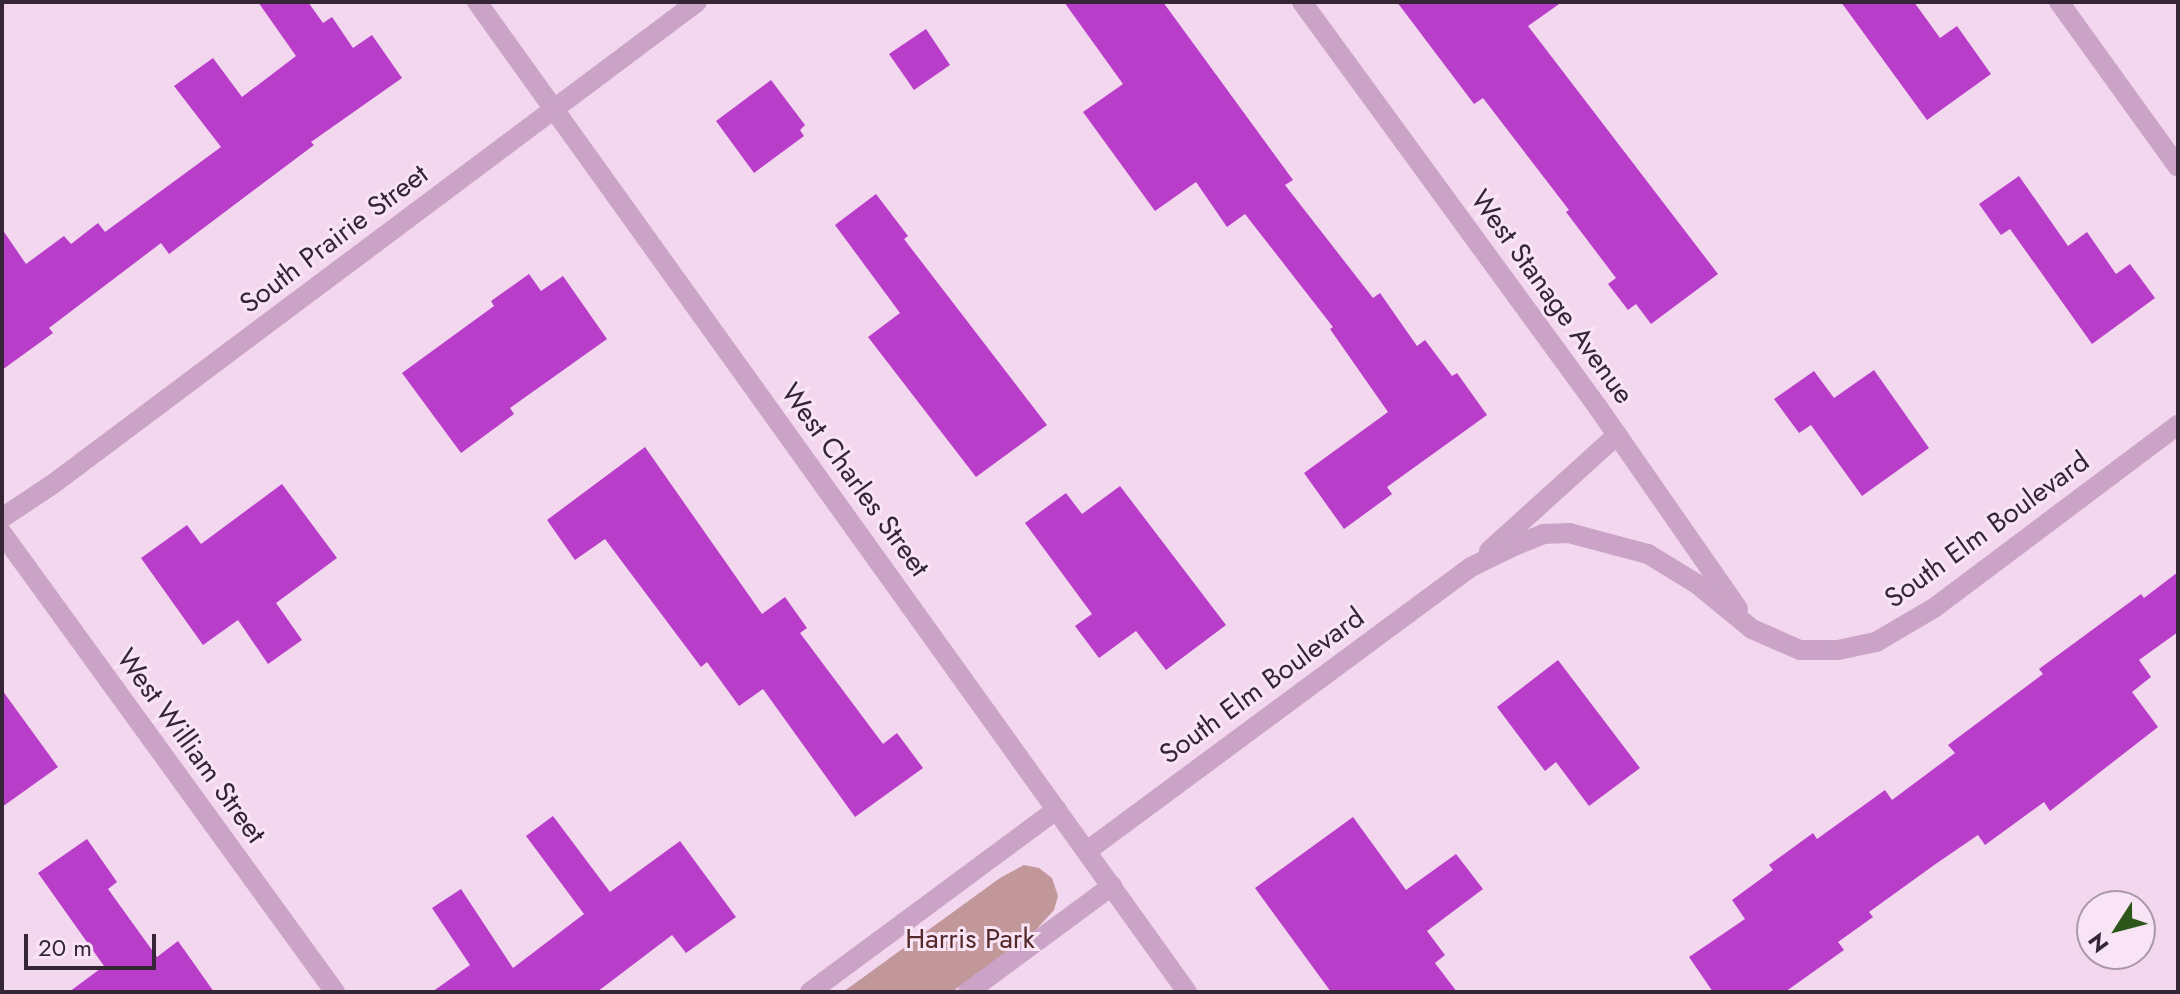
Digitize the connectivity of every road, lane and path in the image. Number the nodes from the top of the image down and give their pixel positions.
1 (477, 2) edge
2 (697, 2) edge
3 (1302, 2) edge
4 (2059, 2) edge
5 (554, 109) junction
6 (2178, 167) edge
7 (2178, 425) edge
8 (1617, 435) junction
9 (2, 518) edge
10 (2, 533) edge
11 (1471, 567) junction
12 (1752, 629) junction
13 (1057, 809) junction
14 (1087, 851) junction
15 (1112, 886) junction
16 (335, 992) edge
17 (810, 992) edge
18 (968, 992) edge
19 (1187, 992) edge

1 - 5 street, West Charles Street
2 - 5 street, South Prairie Street
3 - 8 street, West Stanage Avenue
4 - 6 street
5 - 9 street, South Prairie Street
5 - 13 street, West Charles Street
7 - 12 street, South Elm Boulevard
8 - 11 street, South Elm Boulevard
8 - 12 street, West Stanage Avenue
10 - 16 street, West William Street
11 - 12 street, South Elm Boulevard
11 - 14 street, South Elm Boulevard
13 - 14 street, West Charles Street
13 - 17 street
14 - 15 street, West Charles Street
15 - 18 street
15 - 19 street, West Charles Street

